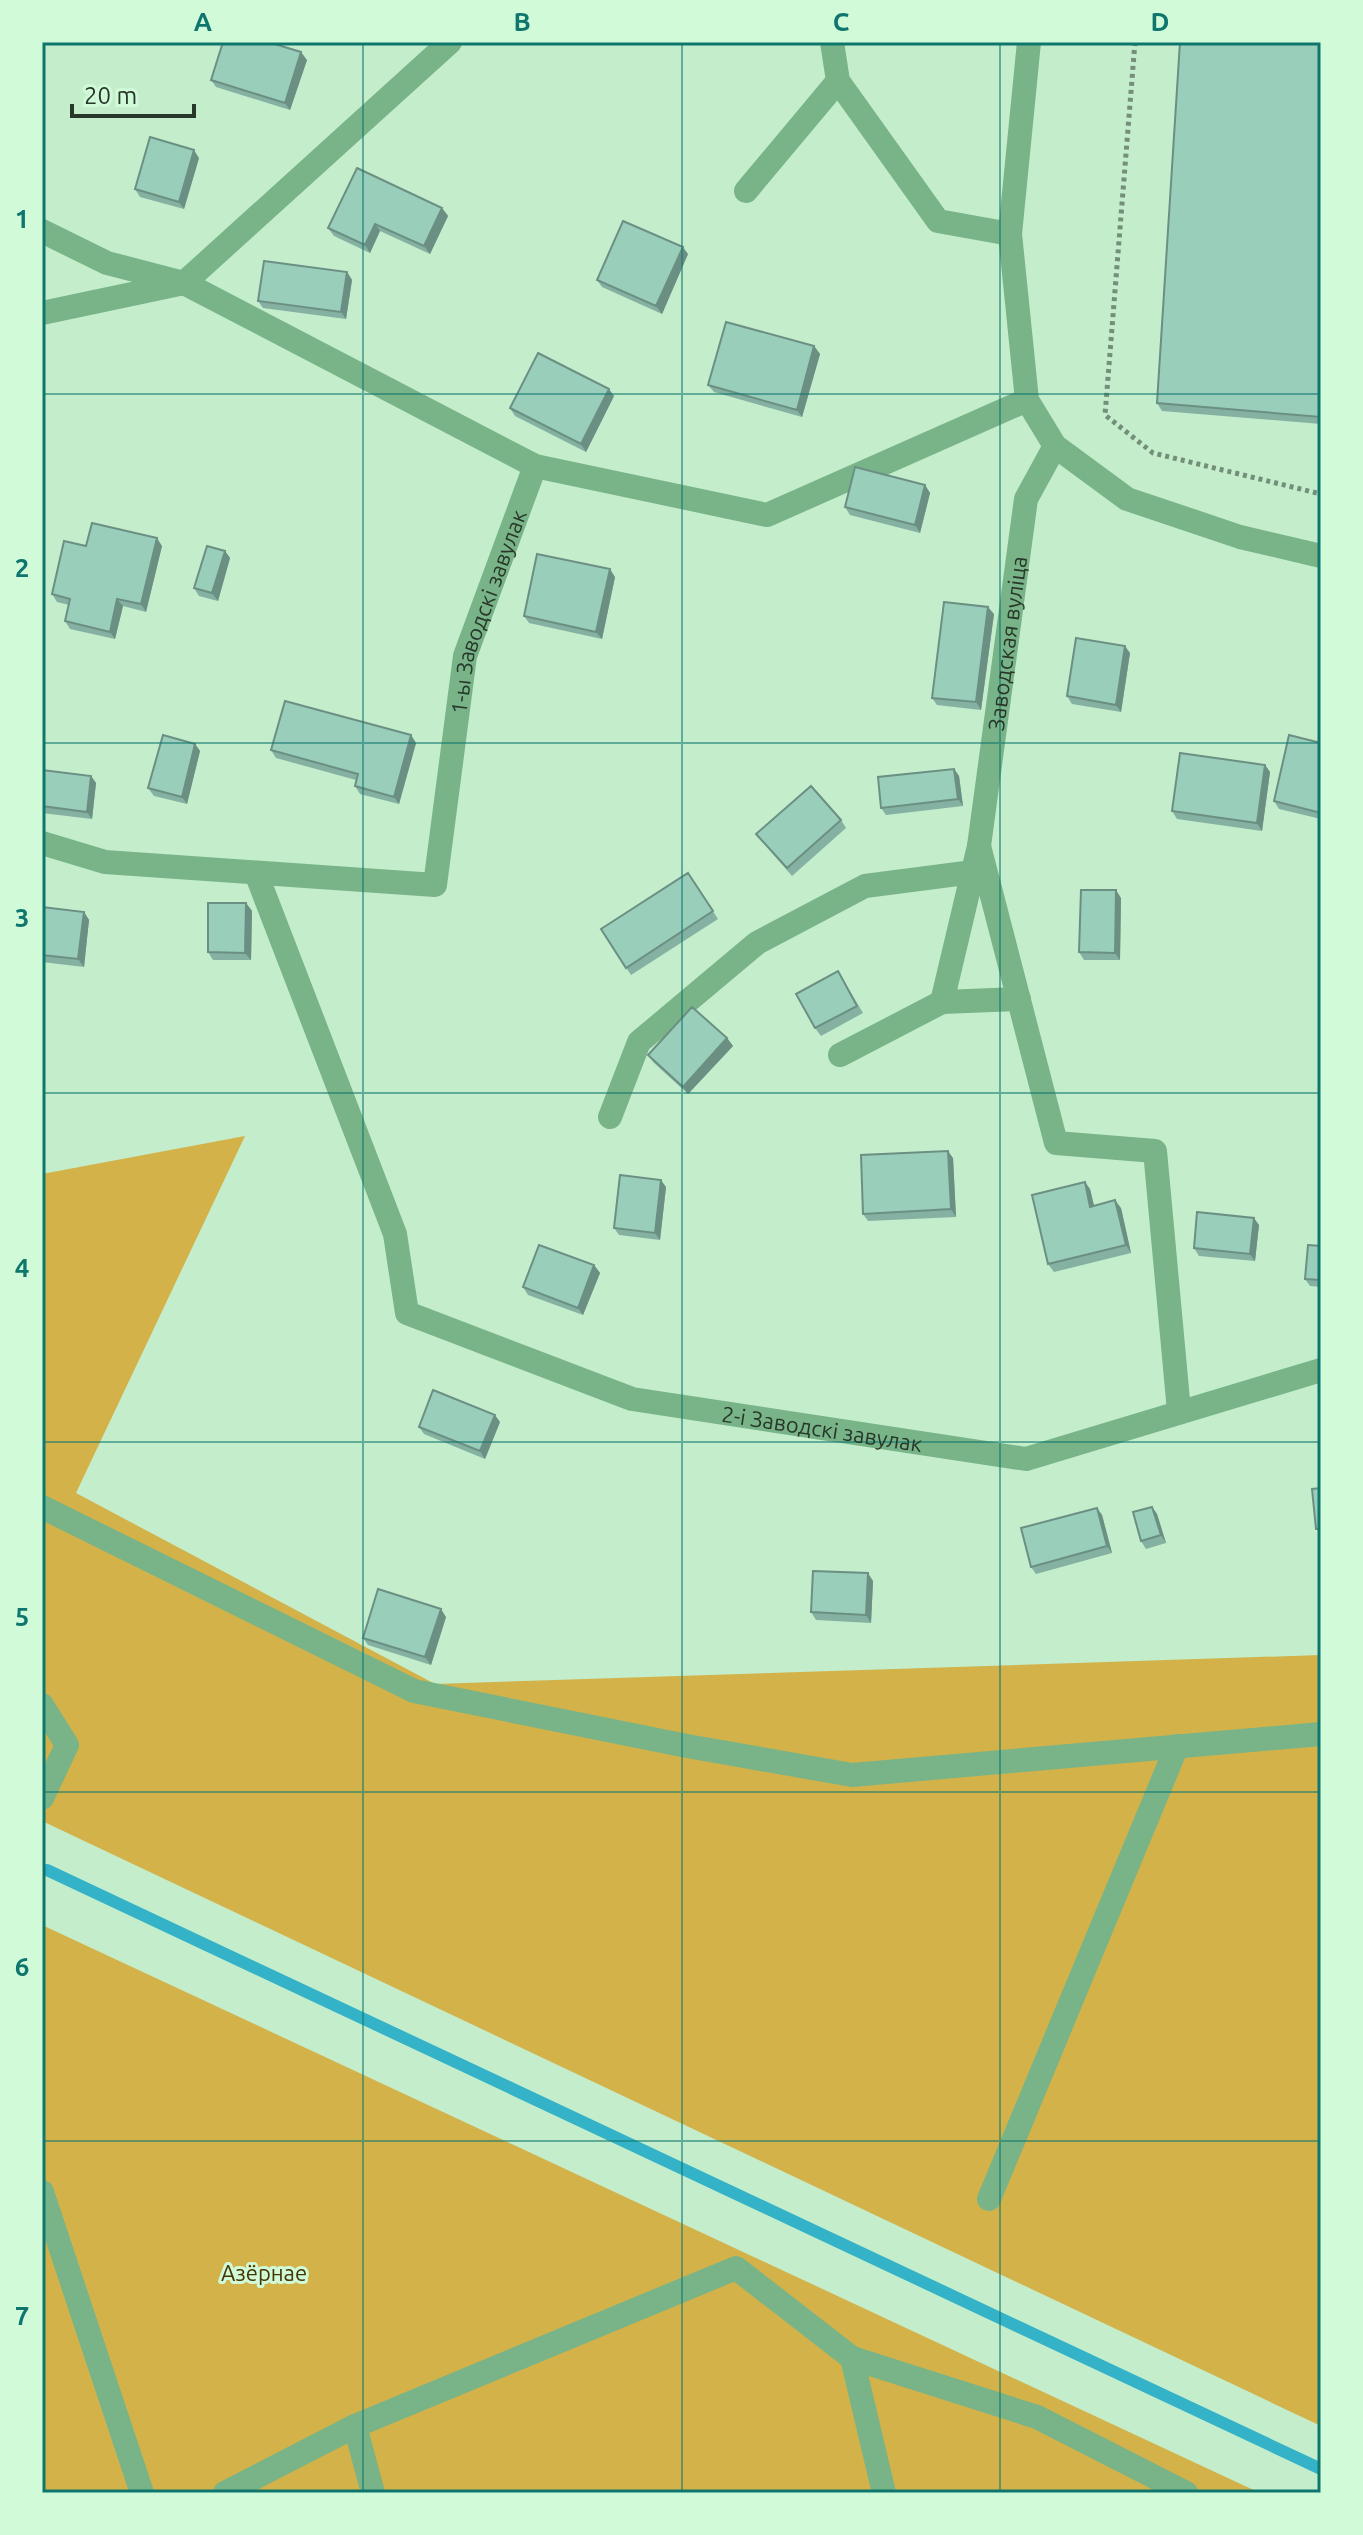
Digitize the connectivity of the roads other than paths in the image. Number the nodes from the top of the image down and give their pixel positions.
1 (450, 42) edge
2 (832, 42) edge
3 (1029, 42) edge
4 (838, 81) junction
5 (746, 191) dead end
6 (42, 231) edge
7 (1010, 234) junction
8 (184, 283) junction
9 (42, 313) edge
10 (1027, 400) junction
11 (1055, 446) junction
12 (535, 466) junction
13 (1321, 556) edge
14 (42, 843) edge
15 (979, 846) junction
16 (973, 872) junction
17 (256, 873) junction
18 (1019, 999) junction
19 (942, 1002) junction
20 (840, 1055) dead end
21 (610, 1117) dead end
22 (1321, 1370) edge
23 (1179, 1411) junction
24 (42, 1507) edge
25 (42, 1705) edge
26 (1321, 1734) edge
27 (1177, 1746) junction
28 (42, 1798) edge
29 (42, 2192) edge
30 (989, 2199) dead end
31 (852, 2358) junction
32 (355, 2426) junction
33 (142, 2493) edge
34 (225, 2493) edge
35 (373, 2493) edge
36 (884, 2493) edge
37 (1186, 2493) edge

1 - 8 street
2 - 4 street
3 - 7 street
4 - 5 street
4 - 7 street
6 - 8 street
7 - 10 street
8 - 9 street
8 - 12 street
10 - 11 street
10 - 12 street
11 - 13 street
11 - 15 street, Заводская вуліца
12 - 17 street, 1-ы Заводскі завулак
14 - 17 street, 1-ы Заводскі завулак
15 - 16 street, Заводская вуліца
15 - 18 street
16 - 19 street, Заводская вуліца
16 - 21 street
17 - 23 street, 2-і Заводскі завулак
18 - 19 street
18 - 23 street
19 - 20 street
22 - 23 street, 2-і Заводскі завулак
24 - 27 street
25 - 28 street
26 - 27 street
27 - 30 street
29 - 33 street
31 - 32 street
31 - 36 street
31 - 37 street
32 - 34 street
32 - 35 street

